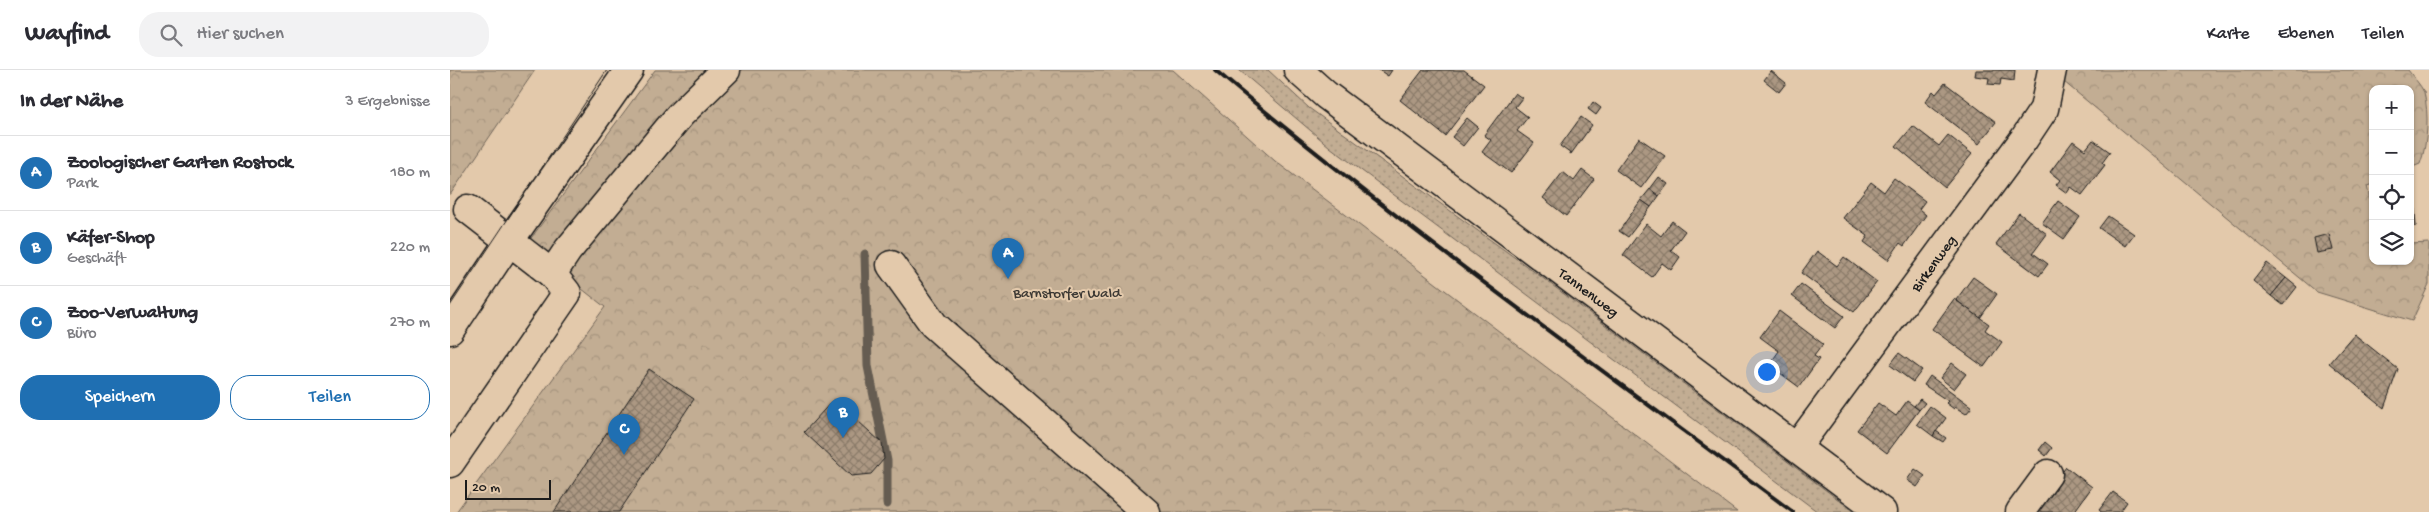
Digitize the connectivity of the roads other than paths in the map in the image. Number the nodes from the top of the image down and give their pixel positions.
1 (629, 70) edge
2 (726, 70) edge
3 (1298, 70) edge
4 (2052, 70) edge
5 (468, 209) dead end
6 (510, 240) junction
7 (891, 265) dead end
8 (552, 274) junction
9 (450, 330) edge
10 (1797, 447) junction
11 (450, 463) edge
12 (2048, 474) dead end
13 (1146, 512) edge
14 (1882, 512) edge
15 (2020, 512) edge

1 - 6 street
2 - 8 street
3 - 10 street, Tannenweg
4 - 10 street, Birkenweg
5 - 6 street
6 - 8 street
6 - 9 street
7 - 13 street
8 - 11 street
10 - 14 street, Tannenweg
12 - 15 street

